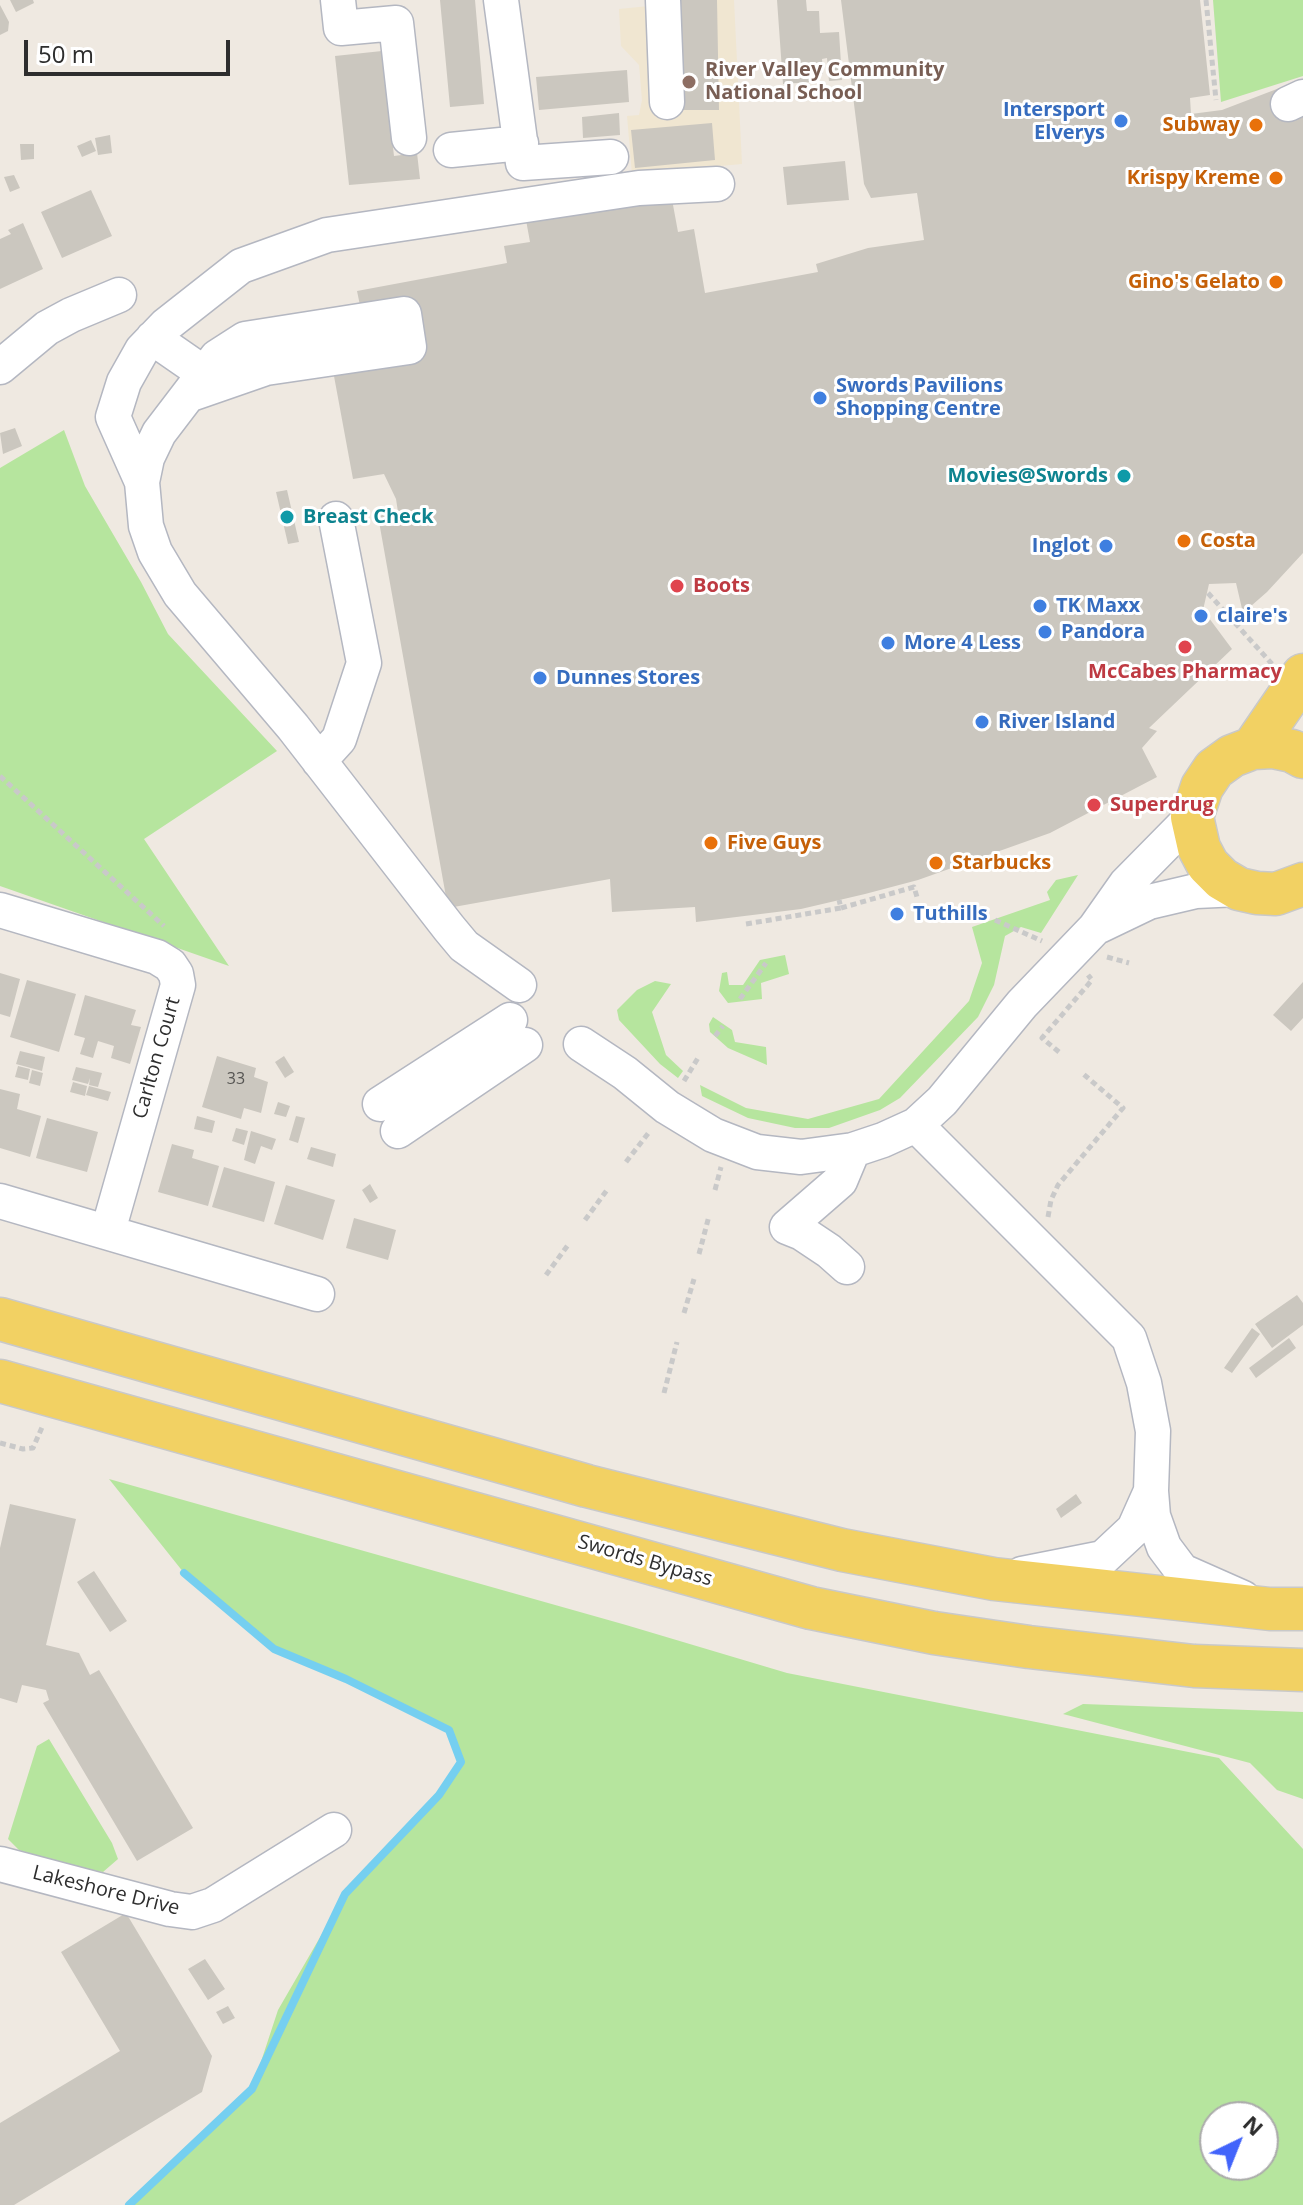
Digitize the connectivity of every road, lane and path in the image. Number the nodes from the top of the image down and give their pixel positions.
1 (338, 0) edge
2 (501, 0) edge
3 (663, 0) edge
4 (1206, 0) edge
5 (1216, 100) dead end
6 (667, 102) dead end
7 (409, 138) dead end
8 (521, 143) junction
9 (451, 150) dead end
10 (611, 157) dead end
11 (717, 184) dead end
12 (119, 295) dead end
13 (153, 338) junction
14 (0, 367) edge
15 (198, 384) junction
16 (142, 482) junction
17 (336, 519) dead end
18 (1208, 593) dead end
19 (1298, 682) edge
20 (1253, 748) junction
21 (1303, 757) edge
22 (319, 761) junction
23 (0, 776) edge
24 (1192, 817) junction
25 (1239, 889) junction
26 (1300, 890) edge
27 (917, 897) dead end
28 (839, 900) dead end
29 (841, 908) junction
30 (0, 910) edge
31 (796, 917) junction
32 (995, 920) dead end
33 (746, 924) dead end
34 (791, 926) dead end
35 (1097, 942) junction
36 (1051, 944) dead end
37 (766, 963) dead end
38 (1129, 963) dead end
39 (1090, 965) dead end
40 (173, 969) junction
41 (519, 985) dead end
42 (740, 999) dead end
43 (723, 1026) dead end
44 (518, 1032) dead end
45 (715, 1036) dead end
46 (581, 1044) dead end
47 (1059, 1052) dead end
48 (698, 1058) dead end
49 (1081, 1072) dead end
50 (684, 1081) dead end
51 (389, 1117) dead end
52 (916, 1125) junction
53 (652, 1127) dead end
54 (1091, 1145) dead end
55 (853, 1150) junction
56 (626, 1162) dead end
57 (607, 1190) dead end
58 (0, 1201) edge
59 (709, 1216) dead end
60 (585, 1220) dead end
61 (108, 1231) junction
62 (568, 1245) dead end
63 (699, 1254) dead end
64 (847, 1267) dead end
65 (546, 1275) dead end
66 (694, 1279) dead end
67 (317, 1294) dead end
68 (684, 1313) dead end
69 (0, 1319) edge
70 (677, 1342) dead end
71 (0, 1381) edge
72 (664, 1393) dead end
73 (52, 1396) junction
74 (0, 1443) edge
75 (1151, 1491) junction
76 (994, 1579) junction
77 (1286, 1609) edge
78 (1303, 1670) edge
79 (334, 1830) dead end
80 (0, 1864) edge

1 - 7 street
2 - 8 street
3 - 6 street
4 - 5 path
8 - 9 street
8 - 10 street
11 - 13 street
12 - 14 street
13 - 15 street
13 - 16 street
15 - 15 street
15 - 16 street
16 - 22 street
17 - 22 street
18 - 19 path
19 - 20 main road
20 - 21 main road
20 - 24 main road
22 - 41 street
23 - 40 path
24 - 25 main road
24 - 35 street
25 - 26 main road
25 - 35 street
27 - 29 path
28 - 29 path
29 - 31 path
30 - 40 street, Carlton Court
31 - 33 path
31 - 34 path
32 - 36 path
35 - 38 path
35 - 52 street
37 - 42 path
39 - 47 path
40 - 61 street, Carlton Court
43 - 45 path
44 - 51 street
46 - 55 street
48 - 50 path
49 - 54 path
52 - 55 street
52 - 75 street
53 - 56 path
55 - 64 street
57 - 60 path
58 - 61 street
59 - 63 path
61 - 67 street
62 - 65 path
66 - 68 path
69 - 76 main road
70 - 72 path
71 - 73 main road, Swords Bypass
73 - 74 path
73 - 78 main road, Swords Bypass
75 - 76 street
75 - 77 street
76 - 77 main road
79 - 80 street, Lakeshore Drive

